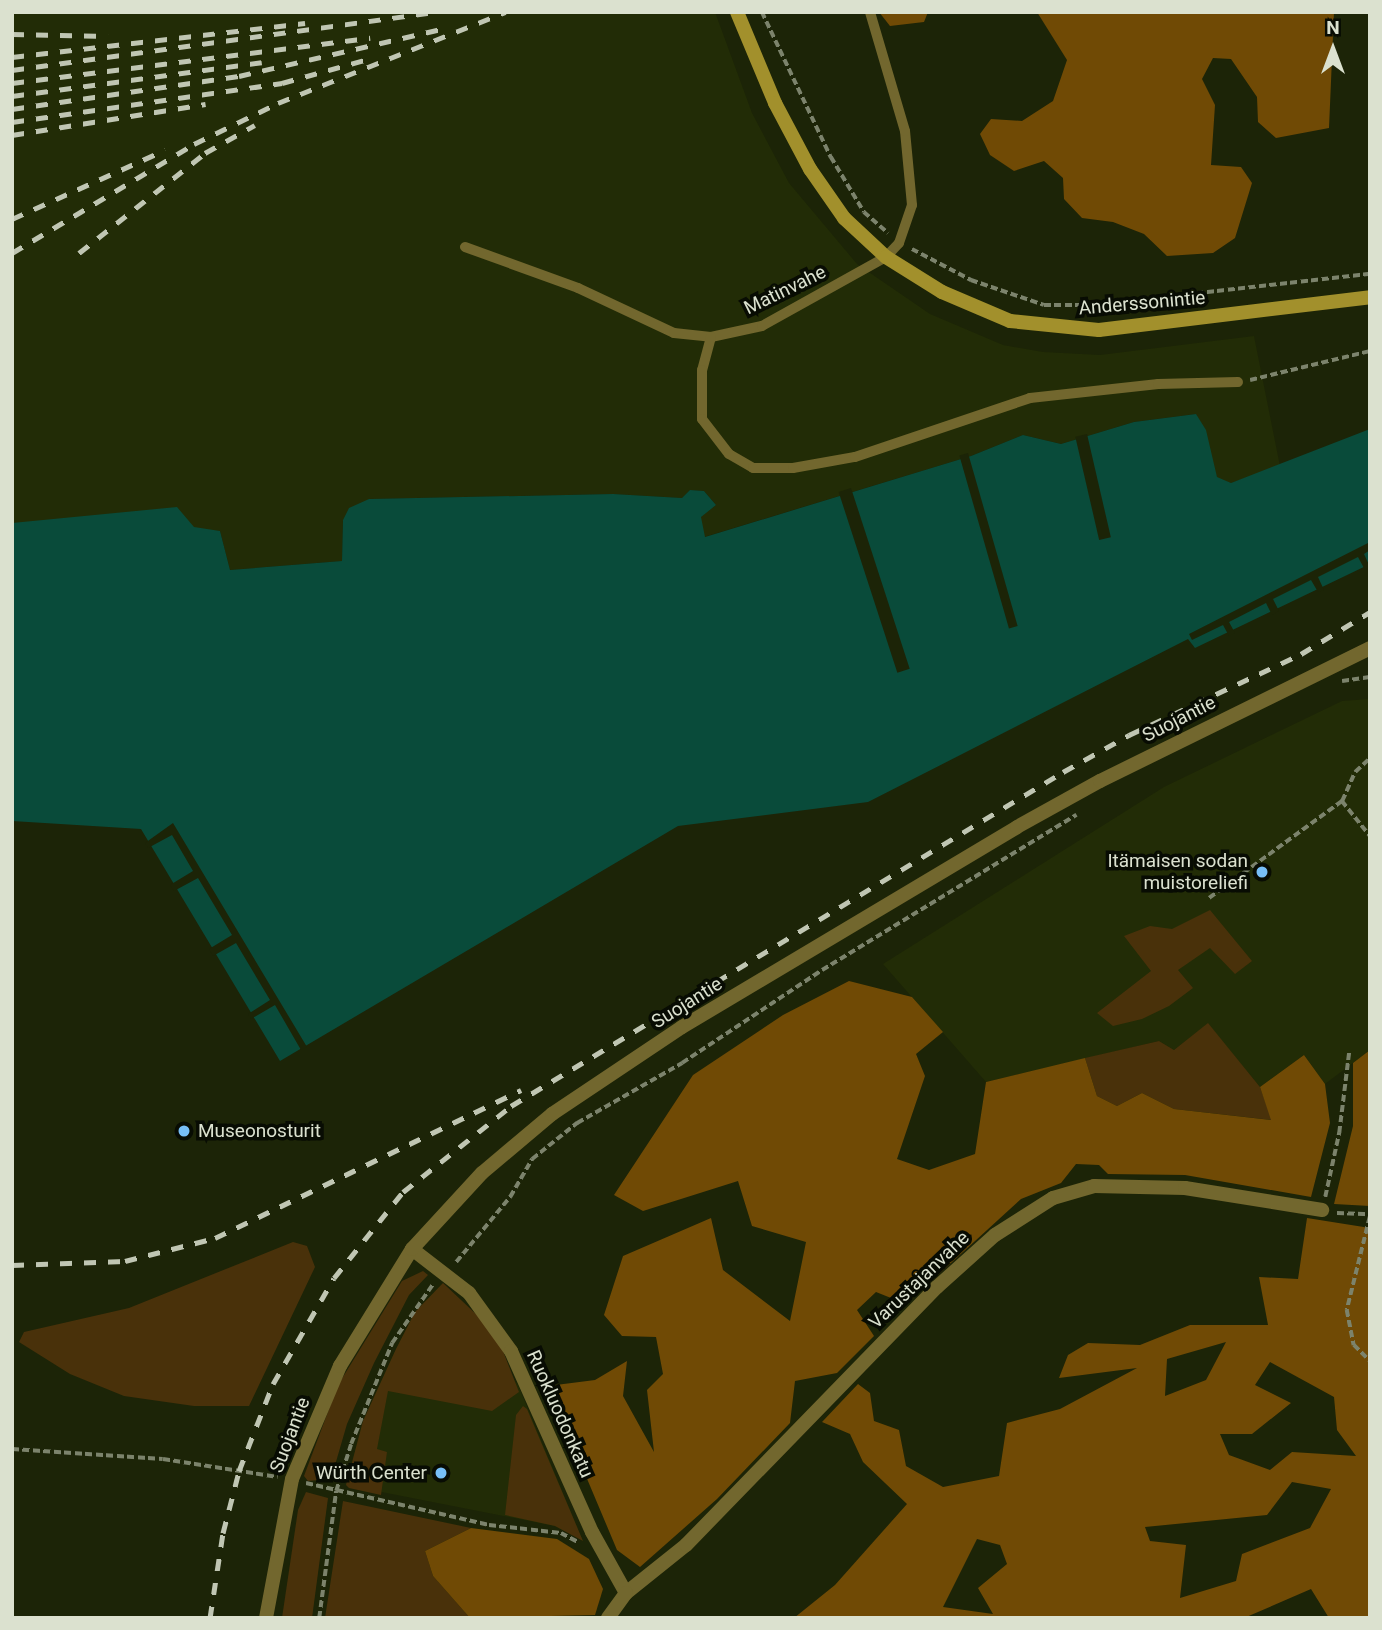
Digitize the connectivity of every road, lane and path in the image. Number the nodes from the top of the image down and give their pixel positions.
1 (737, 12) edge
2 (762, 12) edge
3 (870, 12) edge
4 (899, 243) junction
5 (466, 247) dead end
6 (886, 257) junction
7 (1370, 274) edge
8 (1370, 297) edge
9 (711, 337) junction
10 (1370, 351) edge
11 (1238, 382) joint
12 (1370, 648) edge
13 (1370, 677) edge
14 (1340, 682) dead end
15 (1370, 758) edge
16 (1342, 801) junction
17 (1078, 814) dead end
18 (1370, 835) edge
19 (1209, 898) dead end
20 (1349, 1051) dead end
21 (1322, 1210) junction
22 (1370, 1216) edge
23 (412, 1249) junction
24 (446, 1274) junction
25 (1370, 1361) edge
26 (12, 1449) edge
27 (292, 1479) junction
28 (336, 1491) junction
29 (603, 1554) junction
30 (626, 1593) junction
31 (266, 1618) edge
32 (319, 1618) edge
33 (608, 1618) edge

1 - 6 main road, Anderssonintie
2 - 4 path
3 - 4 lane
4 - 6 lane, Matinvahe
4 - 7 path
5 - 9 lane, Matinvahe
6 - 8 main road, Anderssonintie
6 - 9 lane, Matinvahe
9 - 11 lane
10 - 11 path
12 - 23 street, Suojantie
13 - 14 path
15 - 16 path
16 - 18 path
16 - 19 path
17 - 24 path
20 - 21 path
21 - 22 path
21 - 30 street, Varustajanvahe
22 - 25 path
23 - 24 street, Ruokluodonkatu
23 - 27 street, Suojantie
24 - 28 path
24 - 29 street, Ruokluodonkatu
26 - 27 path
27 - 28 path
27 - 31 street, Suojantie
28 - 29 path
28 - 32 path
29 - 30 street, Ruokluodonkatu
30 - 33 street

